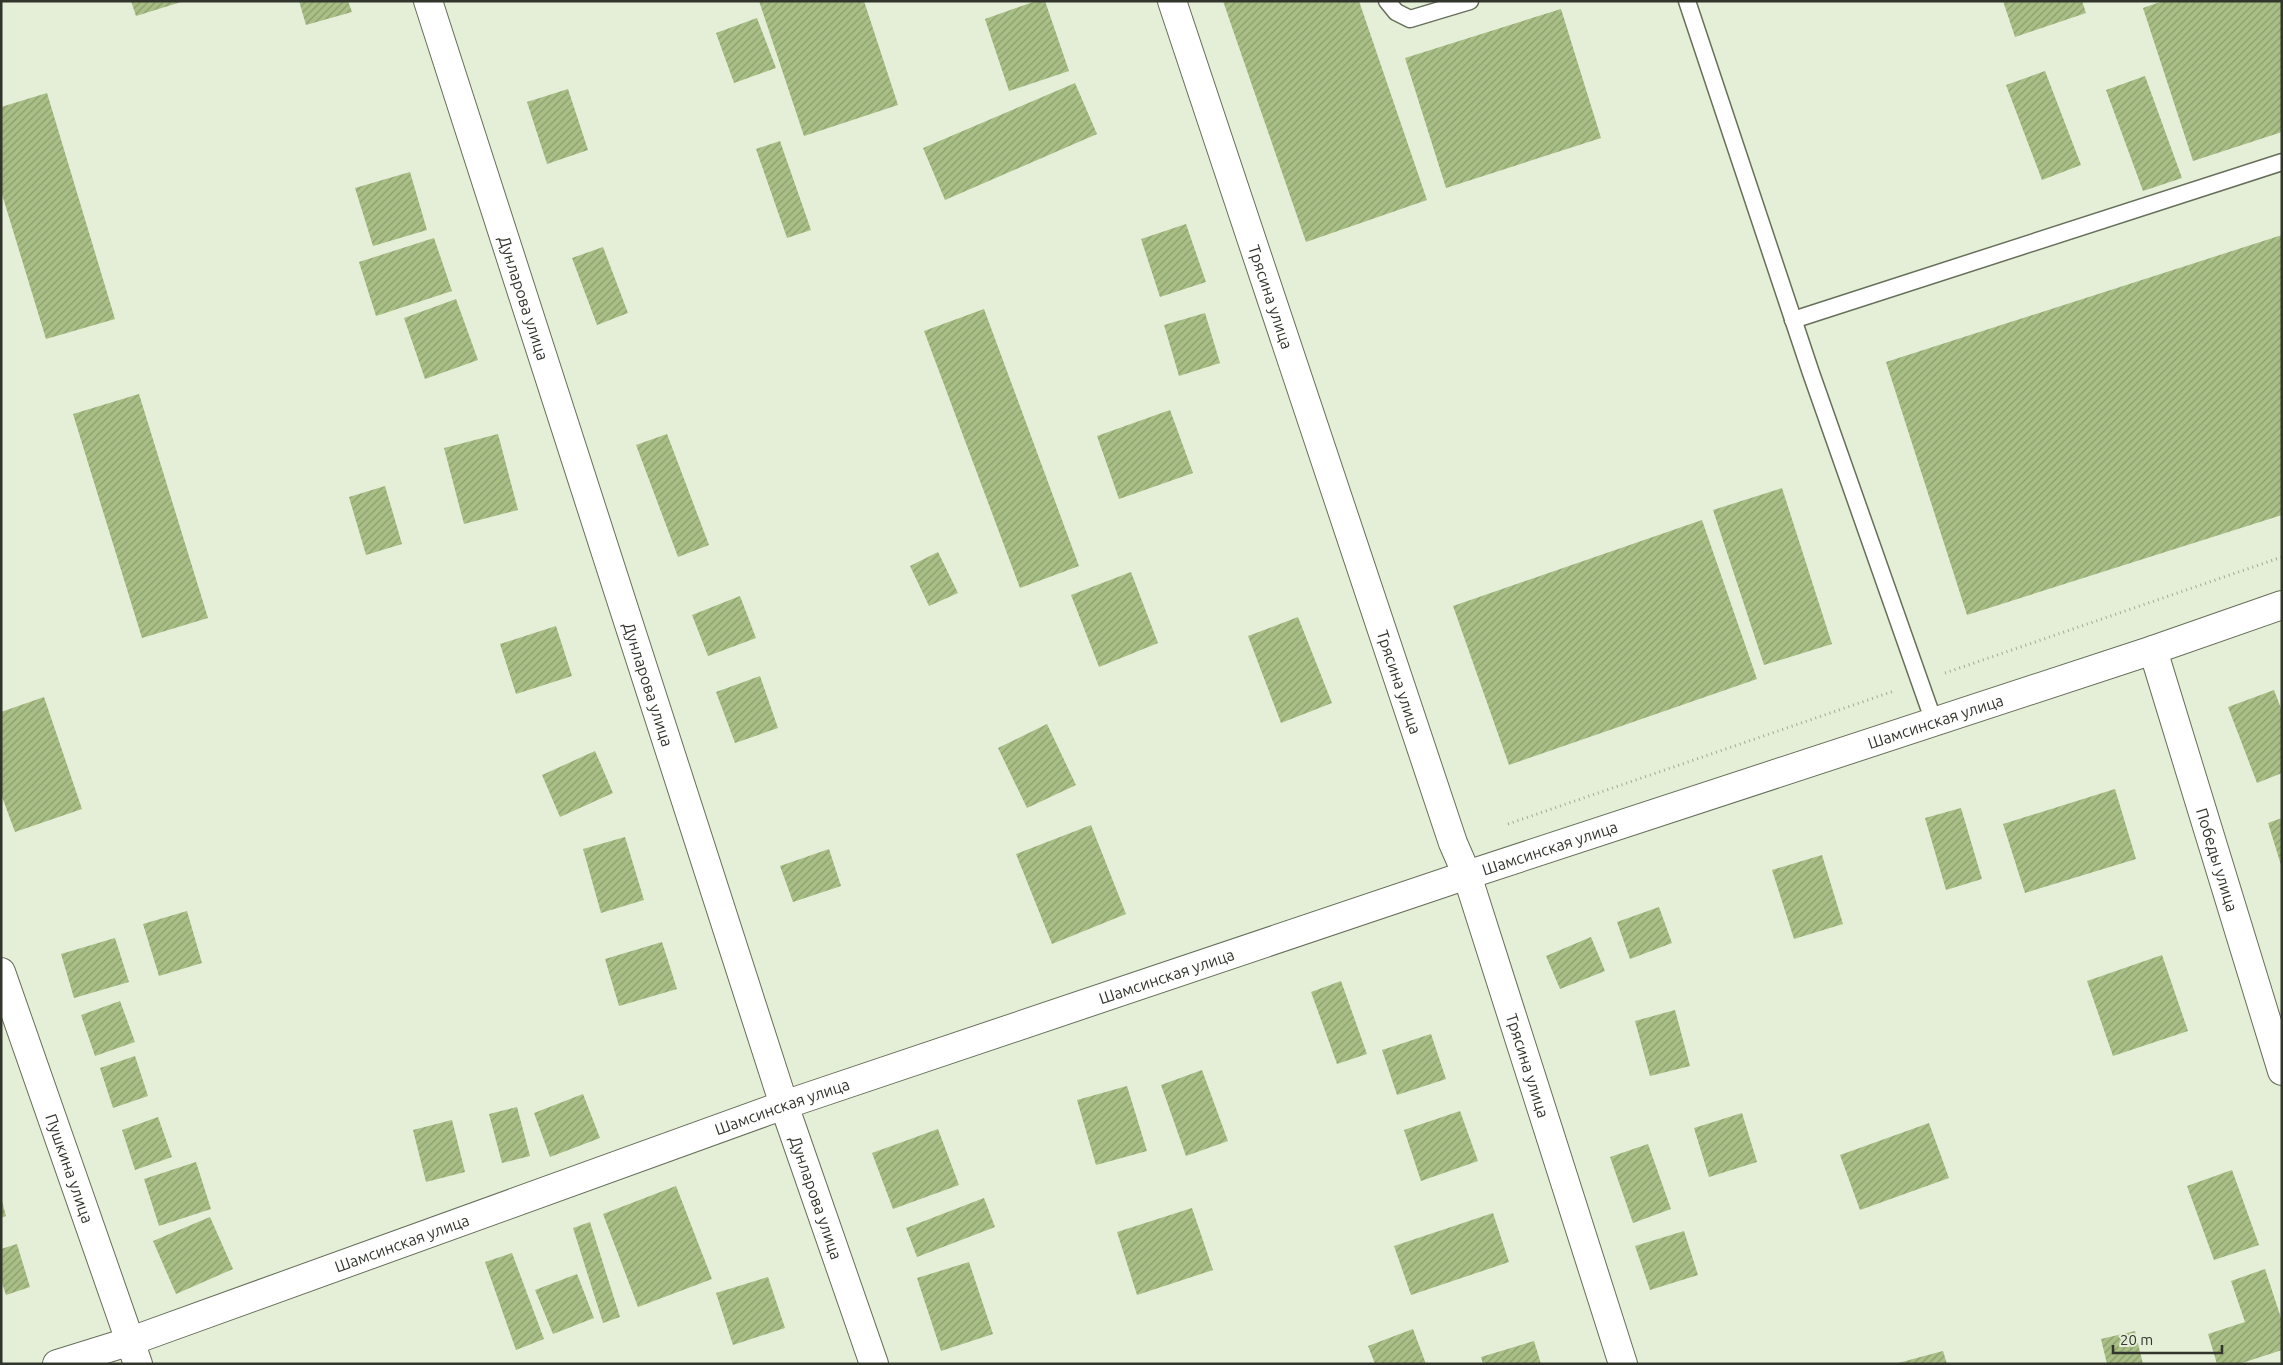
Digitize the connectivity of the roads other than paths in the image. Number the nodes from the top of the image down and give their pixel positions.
1 (428, 1) edge
2 (1172, 1) edge
3 (1387, 1) edge
4 (1470, 1) edge
5 (1687, 1) edge
6 (2282, 162) edge
7 (1793, 320) junction
8 (2282, 605) edge
9 (2153, 650) junction
10 (1934, 722) junction
11 (1467, 875) junction
12 (1, 972) edge
13 (2282, 1071) edge
14 (784, 1105) junction
15 (134, 1353) edge
16 (57, 1364) edge
17 (874, 1364) edge
18 (1624, 1364) edge

1 - 14 street, Дунларова улица
2 - 11 street, Трясина улица
3 - 4 lane
5 - 7 lane
6 - 7 lane
7 - 10 lane
8 - 9 street, Шамсинская улица
9 - 10 street, Шамсинская улица
9 - 13 street, Победы улица
10 - 11 street, Шамсинская улица
11 - 14 street, Шамсинская улица
11 - 18 street, Трясина улица
12 - 15 street, Пушкина улица
14 - 15 street, Шамсинская улица
14 - 17 street, Дунларова улица
15 - 16 street, Шамсинская улица

